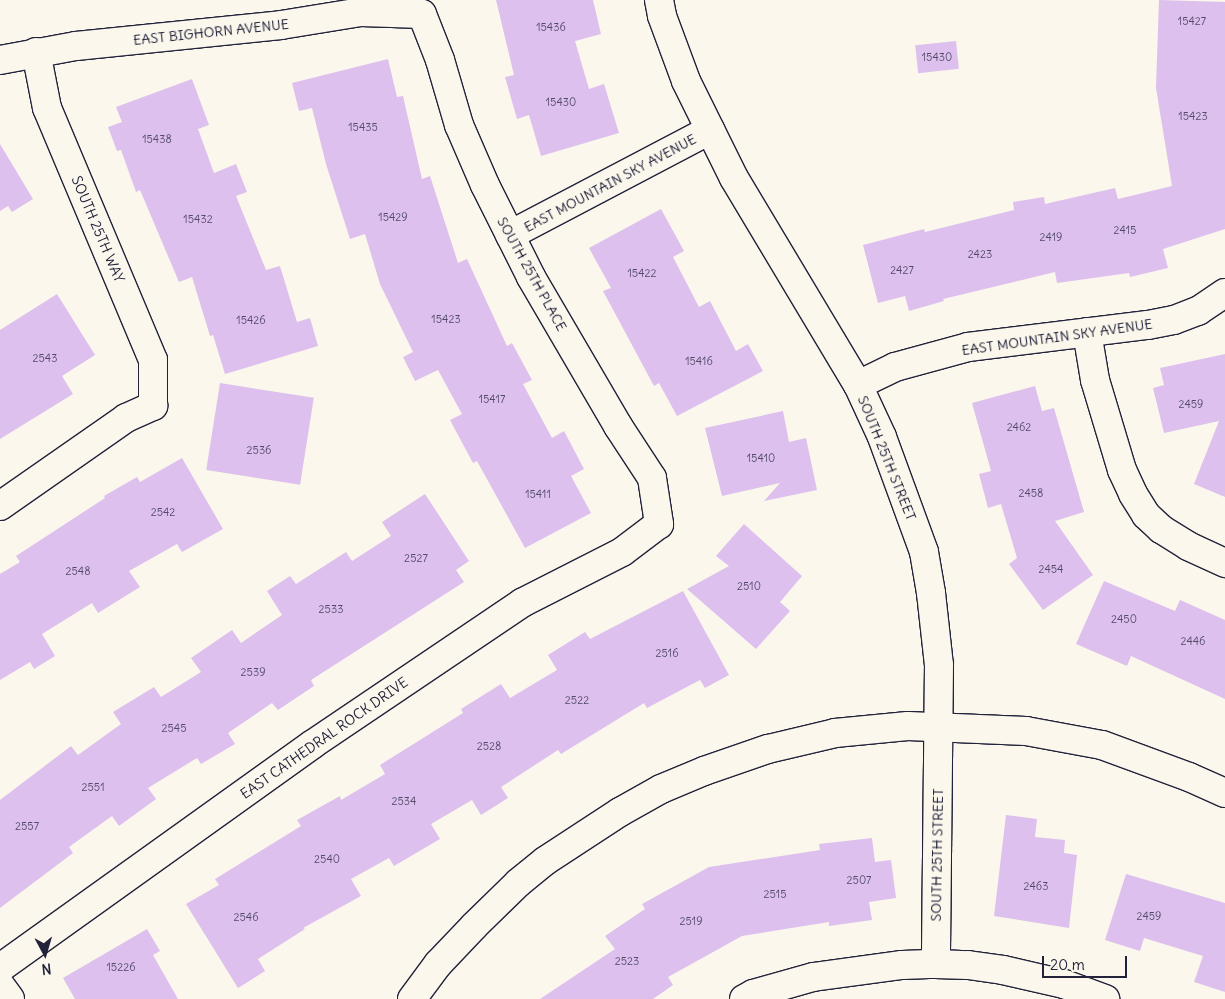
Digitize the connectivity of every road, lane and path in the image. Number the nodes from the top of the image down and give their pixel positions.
1 (659, 0) edge
2 (422, 14) joint
3 (36, 52) junction
4 (0, 60) edge
5 (710, 130) junction
6 (510, 235) junction
7 (1225, 293) edge
8 (1087, 332) junction
9 (858, 385) junction
10 (0, 506) edge
11 (659, 524) joint
12 (1225, 563) edge
13 (938, 726) junction
14 (1225, 793) edge
15 (936, 964) junction
16 (0, 968) edge
17 (0, 985) edge
18 (1102, 998) edge
19 (10, 999) edge
20 (412, 999) edge
21 (744, 999) edge

1 - 5 street, SOUTH 25TH STREET
2 - 3 street, EAST BIGHORN AVENUE
2 - 6 street, SOUTH 25TH PLACE
3 - 4 street, EAST BIGHORN AVENUE
3 - 10 street, SOUTH 25TH WAY
5 - 6 street, EAST MOUNTAIN SKY AVENUE
5 - 9 street, SOUTH 25TH STREET
6 - 11 street, SOUTH 25TH PLACE
7 - 8 street, EAST MOUNTAIN SKY AVENUE
8 - 9 street, EAST MOUNTAIN SKY AVENUE
8 - 12 street
9 - 13 street, SOUTH 25TH STREET
11 - 16 street, EAST CATHEDRAL ROCK DRIVE
13 - 14 street
13 - 15 street, SOUTH 25TH STREET
13 - 20 street
15 - 18 street
15 - 21 street
17 - 19 street

